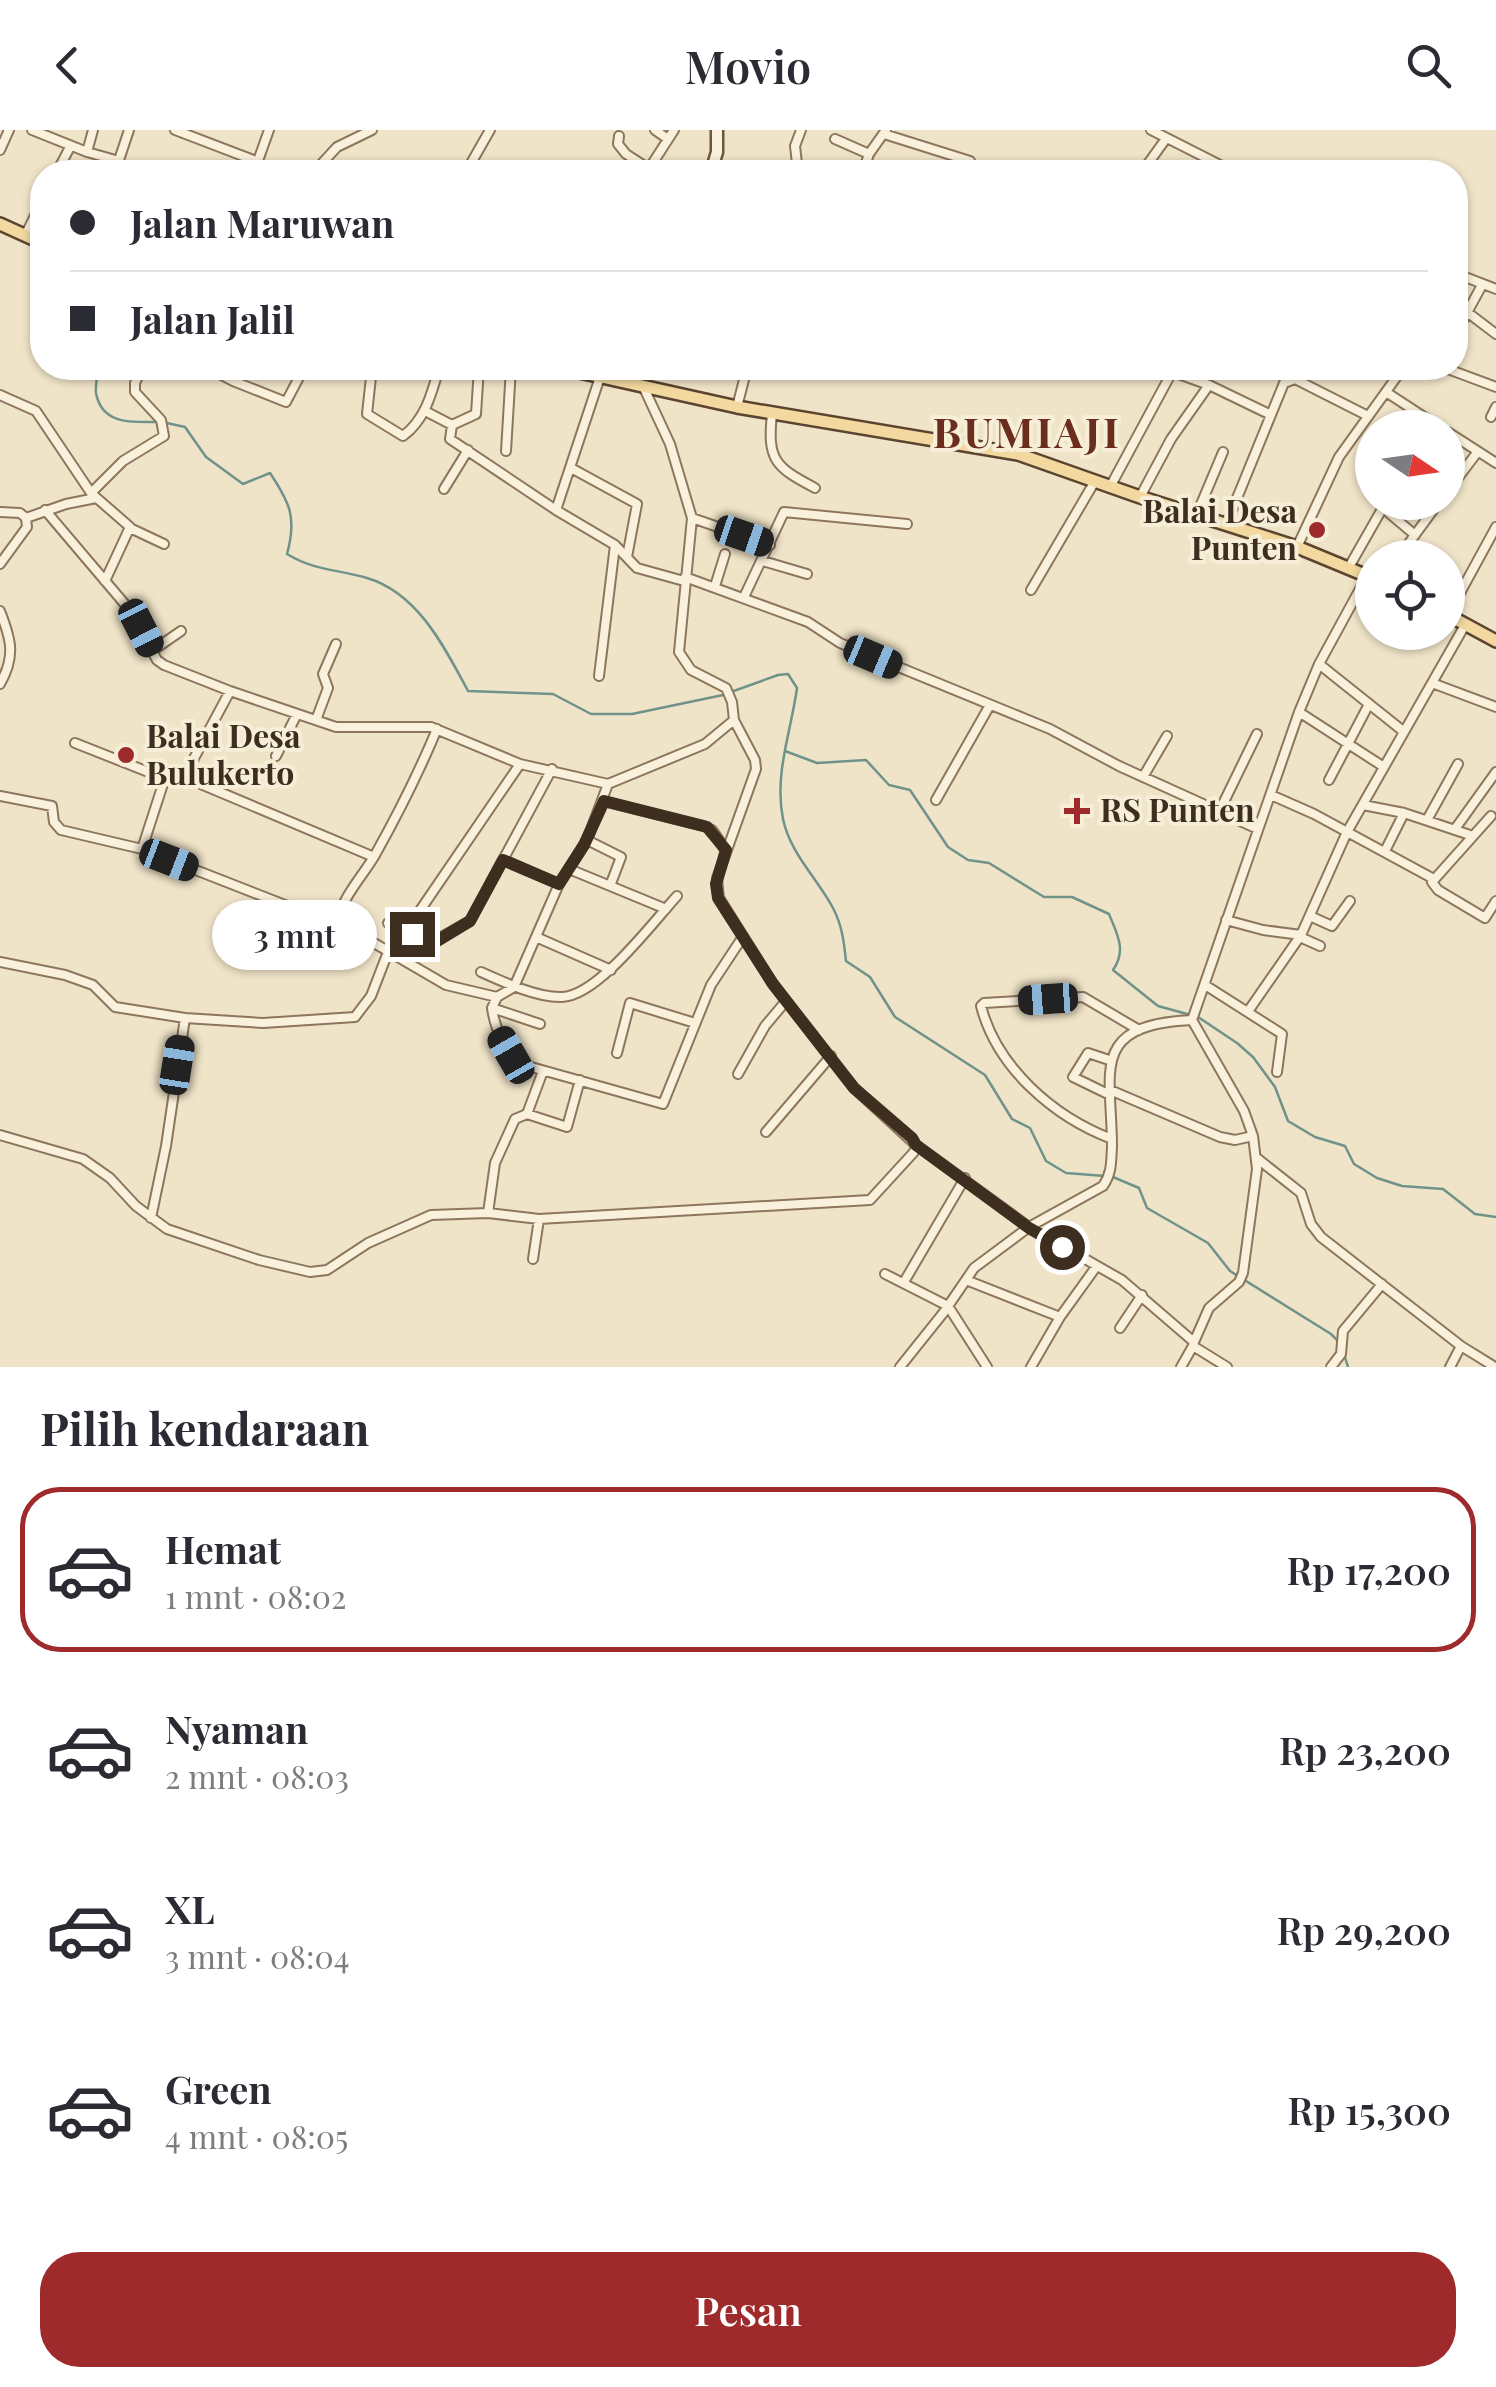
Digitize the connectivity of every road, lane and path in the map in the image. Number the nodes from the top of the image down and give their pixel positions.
1 (10, 130) edge
2 (32, 130) edge
3 (92, 130) edge
4 (130, 130) edge
5 (175, 130) edge
6 (270, 130) edge
7 (372, 130) edge
8 (490, 130) edge
9 (656, 130) edge
10 (674, 130) edge
11 (718, 130) edge
12 (800, 130) edge
13 (1151, 130) edge
14 (885, 132) edge
15 (619, 136) dead end
16 (668, 139) junction
17 (836, 140) dead end
18 (1166, 140) junction
19 (70, 147) junction
20 (0, 150) edge
21 (87, 152) junction
22 (869, 154) junction
23 (63, 160) edge
24 (115, 160) edge
25 (119, 160) edge
26 (253, 160) edge
27 (256, 160) edge
28 (325, 160) edge
29 (473, 160) edge
30 (635, 160) edge
31 (656, 160) edge
32 (715, 160) edge
33 (797, 160) edge
34 (867, 160) edge
35 (967, 160) edge
36 (1151, 160) edge
37 (1208, 160) edge
38 (0, 224) edge
39 (30, 225) edge
40 (25, 236) junction
41 (30, 238) edge
42 (1468, 281) edge
43 (1482, 285) junction
44 (1496, 289) edge
45 (1468, 310) edge
46 (1468, 313) edge
47 (1496, 334) edge
48 (1468, 376) edge
49 (136, 380) edge
50 (240, 380) edge
51 (298, 380) edge
52 (370, 380) edge
53 (435, 380) edge
54 (478, 380) edge
55 (510, 380) edge
56 (590, 380) edge
57 (623, 380) edge
58 (744, 380) edge
59 (1168, 380) edge
60 (1197, 380) edge
61 (1294, 380) edge
62 (1298, 380) edge
63 (1394, 380) edge
64 (1209, 385) junction
65 (643, 386) junction
66 (1496, 387) edge
67 (1386, 392) junction
68 (0, 395) edge
69 (737, 407) junction
70 (1496, 407) edge
71 (1356, 410) edge
72 (1372, 410) edge
73 (1411, 410) edge
74 (425, 411) junction
75 (772, 414) junction
76 (1271, 416) junction
77 (1491, 417) dead end
78 (452, 425) junction
79 (1355, 435) edge
80 (1465, 445) edge
81 (468, 450) junction
82 (506, 451) dead end
83 (1223, 452) dead end
84 (1476, 454) junction
85 (1496, 464) edge
86 (571, 468) junction
87 (1465, 469) edge
88 (1095, 481) junction
89 (1110, 486) junction
90 (815, 488) dead end
91 (444, 489) dead end
92 (94, 495) junction
93 (1140, 497) junction
94 (45, 510) junction
95 (556, 510) junction
96 (0, 512) edge
97 (1196, 516) junction
98 (26, 518) junction
99 (692, 518) junction
100 (1376, 520) edge
101 (1399, 520) edge
102 (1426, 520) edge
103 (907, 524) dead end
104 (1226, 525) junction
105 (1496, 526) edge
106 (130, 528) junction
107 (1415, 535) junction
108 (1411, 540) edge
109 (164, 544) dead end
110 (770, 545) junction
111 (616, 546) junction
112 (1297, 547) junction
113 (724, 554) dead end
114 (627, 558) junction
115 (763, 560) junction
116 (0, 564) edge
117 (1349, 567) junction
118 (1355, 570) edge
119 (807, 574) dead end
120 (685, 579) junction
121 (105, 581) junction
122 (1465, 583) edge
123 (715, 586) junction
124 (1032, 590) dead end
125 (744, 596) junction
126 (1355, 603) edge
127 (0, 611) edge
128 (1465, 624) edge
129 (181, 632) dead end
130 (1496, 640) edge
131 (336, 644) dead end
132 (1450, 650) edge
133 (152, 651) junction
134 (1319, 664) junction
135 (599, 676) dead end
136 (1432, 683) junction
137 (0, 684) edge
138 (230, 691) junction
139 (1369, 704) junction
140 (990, 705) junction
141 (1496, 707) edge
142 (1300, 712) junction
143 (297, 714) junction
144 (316, 720) junction
145 (734, 720) junction
146 (437, 729) junction
147 (1403, 731) junction
148 (1256, 734) dead end
149 (1167, 736) dead end
150 (75, 743) dead end
151 (1348, 743) junction
152 (276, 756) dead end
153 (520, 764) junction
154 (1458, 764) dead end
155 (1384, 767) junction
156 (552, 769) junction
157 (1496, 772) edge
158 (1143, 777) junction
159 (184, 778) junction
160 (166, 779) junction
161 (1328, 780) dead end
162 (608, 784) junction
163 (1271, 795) junction
164 (0, 796) edge
165 (936, 800) dead end
166 (604, 801) junction
167 (1362, 806) junction
168 (1219, 812) junction
169 (1404, 814) junction
170 (1491, 816) dead end
171 (1427, 820) junction
172 (1258, 829) junction
173 (1455, 830) junction
174 (1347, 832) junction
175 (1472, 836) junction
176 (587, 840) junction
177 (142, 849) junction
178 (726, 850) junction
179 (1385, 851) junction
180 (374, 857) junction
181 (503, 860) junction
182 (568, 870) junction
183 (1432, 878) junction
184 (559, 884) junction
185 (610, 886) junction
186 (677, 896) dead end
187 (1350, 901) dead end
188 (1496, 901) edge
189 (666, 909) junction
190 (1310, 916) junction
191 (1226, 920) junction
192 (338, 922) junction
193 (388, 923) dead end
194 (406, 931) junction
195 (1300, 936) junction
196 (536, 937) junction
197 (742, 938) junction
198 (1320, 946) dead end
199 (388, 952) junction
200 (0, 962) edge
201 (612, 970) junction
202 (482, 972) dead end
203 (1204, 985) junction
204 (514, 987) junction
205 (497, 997) junction
206 (786, 1002) junction
207 (492, 1008) junction
208 (1249, 1010) junction
209 (1193, 1016) junction
210 (185, 1018) junction
211 (695, 1023) junction
212 (540, 1024) dead end
213 (1139, 1030) junction
214 (617, 1052) dead end
215 (831, 1056) junction
216 (1109, 1060) junction
217 (543, 1071) junction
218 (1278, 1072) dead end
219 (738, 1074) dead end
220 (580, 1080) junction
221 (1110, 1093) junction
222 (527, 1114) junction
223 (766, 1132) dead end
224 (0, 1135) edge
225 (1254, 1136) junction
226 (1112, 1138) junction
227 (916, 1145) junction
228 (1258, 1158) junction
229 (964, 1178) junction
230 (488, 1213) junction
231 (150, 1218) junction
232 (539, 1219) junction
233 (1029, 1228) junction
234 (533, 1259) dead end
235 (1096, 1267) junction
236 (886, 1274) dead end
237 (966, 1280) junction
238 (904, 1282) junction
239 (1382, 1284) junction
240 (1142, 1295) junction
241 (948, 1306) junction
242 (1060, 1317) junction
243 (1120, 1328) dead end
244 (1194, 1344) junction
245 (1461, 1346) junction
246 (900, 1367) edge
247 (988, 1367) edge
248 (1031, 1367) edge
249 (1181, 1367) edge
250 (1226, 1367) edge
251 (1331, 1367) edge
252 (1450, 1367) edge
253 (1495, 1367) edge

1 - 20 street
2 - 19 street
3 - 21 street
4 - 25 street
5 - 26 street
6 - 27 street
7 - 28 street
8 - 29 street
9 - 16 street
10 - 16 street
11 - 32 street
12 - 33 street
13 - 18 street
14 - 22 street
14 - 35 street
15 - 30 street
16 - 31 street
17 - 22 street
18 - 36 street
18 - 37 street
19 - 21 street
19 - 23 street
21 - 24 street
22 - 34 street
38 - 40 main road
39 - 40 street
40 - 41 main road
42 - 43 street
43 - 44 street
43 - 45 street
46 - 47 street
48 - 66 street
49 - 92 street
50 - 51 street
52 - 74 street
53 - 74 street
54 - 78 street
55 - 82 street
56 - 86 street
57 - 65 main road
58 - 69 street
59 - 89 street
60 - 64 street
61 - 76 street
62 - 71 street
63 - 67 street
64 - 76 street
64 - 93 street
65 - 69 main road
65 - 99 street
67 - 72 street
67 - 73 street
68 - 92 street
69 - 75 main road
70 - 77 street
74 - 78 street
75 - 88 main road
75 - 90 street
76 - 104 street
78 - 81 street
79 - 112 street
80 - 84 street
81 - 91 street
81 - 95 street
83 - 97 street
84 - 85 street
84 - 87 street
86 - 95 street
86 - 114 street
88 - 89 main road
88 - 124 street
89 - 93 main road
92 - 94 street
92 - 106 street
93 - 97 main road
94 - 98 street
94 - 121 street
95 - 111 street
96 - 98 street
97 - 104 main road
98 - 116 street
99 - 110 street
99 - 120 street
100 - 117 street
101 - 107 street
102 - 107 street
103 - 110 street
104 - 112 main road
105 - 122 street
106 - 109 street
106 - 121 street
107 - 108 street
110 - 115 street
111 - 114 street
111 - 135 street
112 - 117 main road
113 - 123 street
114 - 120 street
115 - 119 street
115 - 125 street
117 - 118 main road
120 - 123 street
120 - 145 street
121 - 133 street
123 - 125 street
125 - 140 street
126 - 134 street
127 - 137 street
128 - 130 main road
129 - 133 street
131 - 144 street
132 - 136 street
133 - 138 street
134 - 139 street
134 - 142 street
136 - 141 street
136 - 147 street
138 - 143 street
138 - 159 street
139 - 147 street
139 - 151 street
140 - 158 street
140 - 165 street
142 - 151 street
142 - 163 street
143 - 144 street
143 - 152 street
144 - 146 street
145 - 162 street
145 - 178 street
146 - 153 street
146 - 180 street
147 - 155 street
148 - 168 street
149 - 158 street
150 - 160 street
151 - 155 street
151 - 161 street
153 - 156 street
153 - 194 street
154 - 171 street
155 - 167 street
156 - 162 street
156 - 181 street
157 - 173 street
158 - 168 street
159 - 160 street
159 - 180 street
160 - 177 street
162 - 166 street
163 - 172 street
163 - 174 street
164 - 177 street
166 - 176 street
166 - 178 street
167 - 169 street
167 - 174 street
168 - 172 street
169 - 171 street
169 - 179 street
170 - 175 street
171 - 173 street
172 - 191 street
173 - 175 street
174 - 179 street
174 - 190 street
175 - 183 street
176 - 182 street
176 - 185 street
177 - 192 street
178 - 197 street
179 - 183 street
180 - 192 street
181 - 184 street
181 - 194 street
182 - 184 street
182 - 185 street
183 - 188 street
184 - 196 street
185 - 189 street
186 - 189 street
187 - 190 street
189 - 201 street
190 - 195 street
191 - 195 street
191 - 203 street
192 - 199 street
193 - 194 street
194 - 199 street
195 - 198 street
195 - 208 street
196 - 201 street
196 - 204 street
197 - 206 street
197 - 211 street
199 - 205 street
199 - 210 street
200 - 210 street
201 - 204 street
202 - 204 street
203 - 208 street
203 - 209 street
204 - 205 street
205 - 207 street
206 - 215 street
206 - 219 street
207 - 212 street
207 - 217 street
208 - 218 street
209 - 213 street
209 - 225 street
210 - 231 street
211 - 214 street
211 - 220 street
213 - 216 street
213 - 226 street
215 - 223 street
215 - 227 street
216 - 221 street
216 - 221 street
217 - 220 street
217 - 222 street
220 - 222 street
221 - 225 street
221 - 226 street
222 - 230 street
224 - 231 street
225 - 228 street
226 - 233 street
227 - 229 street
227 - 232 street
228 - 239 street
228 - 244 street
229 - 233 street
229 - 238 street
230 - 231 street
230 - 232 street
232 - 234 street
233 - 235 street
233 - 237 street
235 - 240 street
235 - 242 street
236 - 238 street
237 - 241 street
237 - 242 street
238 - 241 street
239 - 245 street
239 - 251 street
240 - 243 street
240 - 244 street
241 - 246 street
241 - 247 street
242 - 248 street
244 - 249 street
244 - 250 street
245 - 252 street
245 - 253 street

